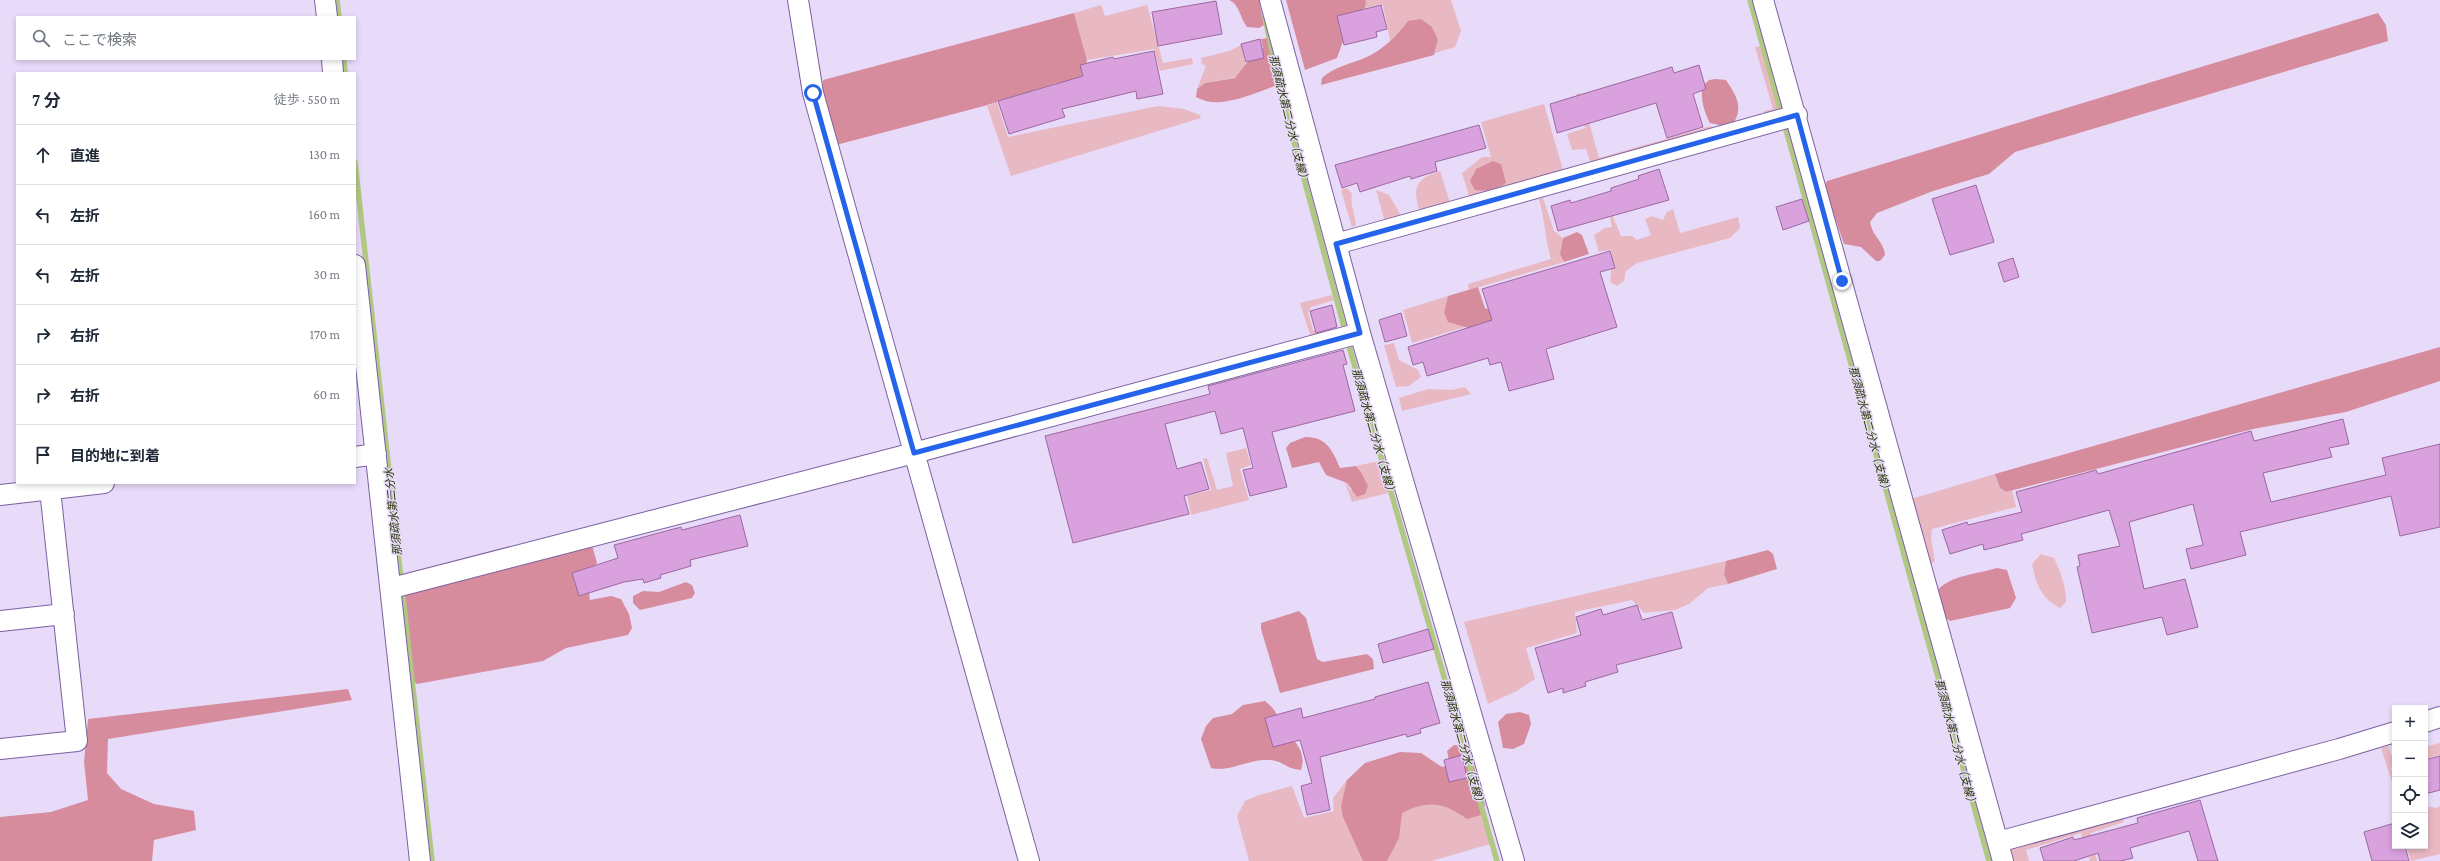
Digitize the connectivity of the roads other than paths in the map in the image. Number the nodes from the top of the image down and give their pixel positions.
1 (325, 0) edge
2 (798, 0) edge
3 (1270, 0) edge
4 (1763, 0) edge
5 (327, 16) edge
6 (332, 60) edge
7 (333, 72) edge
8 (1797, 115) junction
9 (1336, 244) junction
10 (356, 274) edge
11 (1360, 333) junction
12 (914, 453) junction
13 (376, 454) junction
14 (356, 457) edge
15 (95, 484) edge
16 (50, 489) junction
17 (0, 495) edge
18 (392, 588) junction
19 (64, 614) junction
20 (0, 621) edge
21 (2440, 718) edge
22 (2428, 721) edge
23 (2392, 733) edge
24 (0, 749) edge
25 (2000, 852) edge
26 (420, 861) edge
27 (1029, 861) edge
28 (1514, 861) edge

1 - 5 street
2 - 12 street
3 - 9 street
4 - 8 street
6 - 7 street
8 - 9 street
8 - 25 street
9 - 11 street
10 - 13 street
11 - 12 street
11 - 28 street
12 - 18 street
12 - 27 street
13 - 14 street
13 - 18 street
15 - 16 street
16 - 17 street
16 - 19 street
18 - 26 street
19 - 20 street
19 - 24 street
21 - 22 street
23 - 25 street

